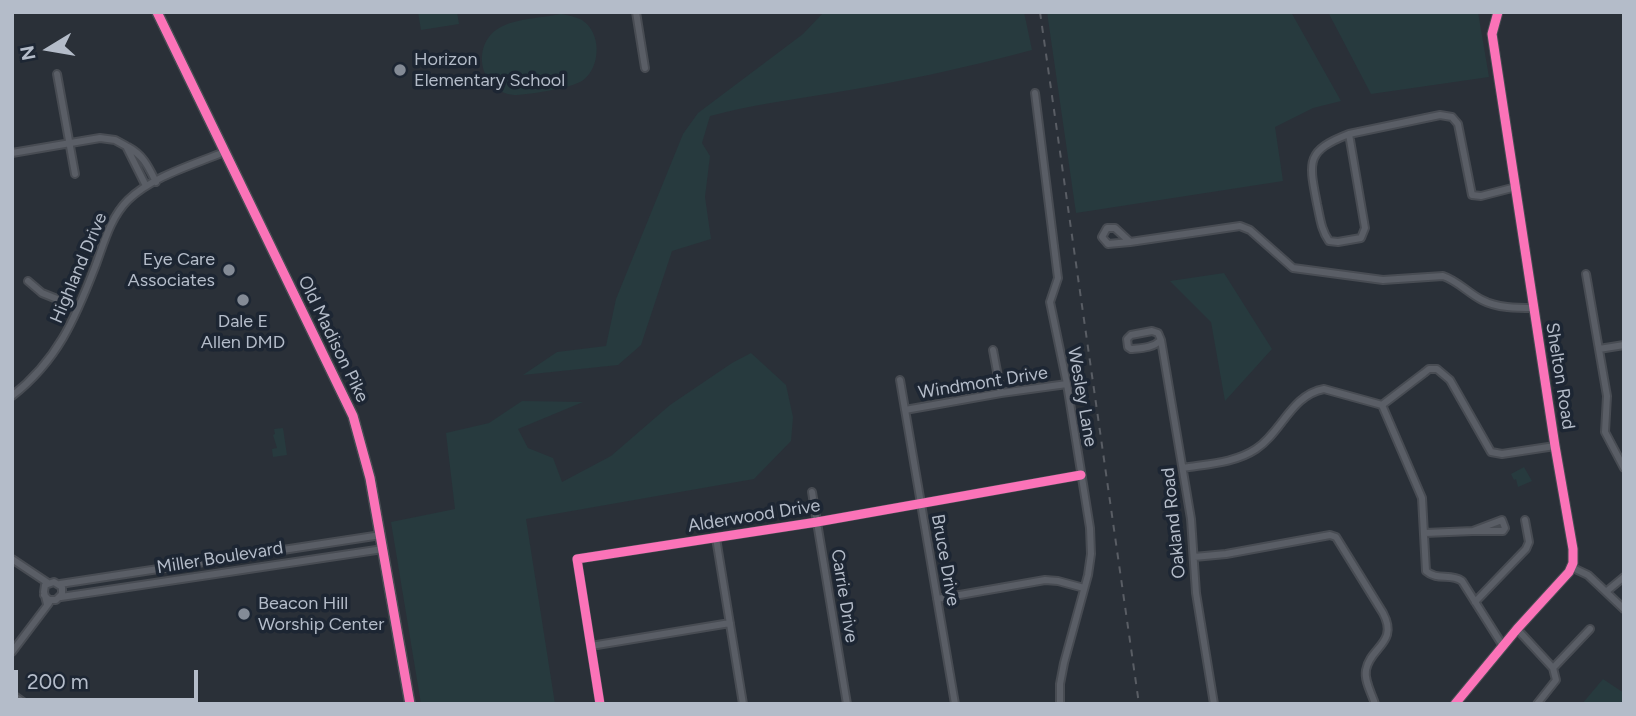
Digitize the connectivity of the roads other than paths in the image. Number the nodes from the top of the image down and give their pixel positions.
1 (158, 12) edge
2 (636, 12) edge
3 (1498, 12) edge
4 (645, 68) dead end
5 (57, 74) dead end
6 (1035, 93) dead end
7 (1349, 134) junction
8 (71, 143) junction
9 (126, 146) junction
10 (224, 152) junction
11 (12, 153) edge
12 (75, 174) dead end
13 (156, 181) junction
14 (146, 186) junction
15 (1516, 187) junction
16 (1130, 242) dead end
17 (1586, 274) dead end
18 (28, 281) dead end
19 (77, 307) junction
20 (1534, 308) junction
21 (1161, 340) junction
22 (1624, 345) edge
23 (1599, 349) junction
24 (993, 350) dead end
25 (900, 380) dead end
26 (1067, 384) junction
27 (1001, 393) junction
28 (12, 396) edge
29 (1381, 405) junction
30 (905, 410) junction
31 (1555, 446) junction
32 (1183, 468) junction
33 (1624, 468) edge
34 (1081, 475) junction
35 (812, 492) dead end
36 (921, 503) junction
37 (1525, 520) dead end
38 (817, 522) junction
39 (1473, 531) dead end
40 (1424, 533) junction
41 (381, 535) junction
42 (716, 538) junction
43 (310, 546) junction
44 (383, 549) junction
45 (1194, 557) junction
46 (234, 558) junction
47 (12, 559) edge
48 (310, 559) junction
49 (1571, 568) junction
50 (236, 570) junction
51 (1624, 576) edge
52 (60, 584) junction
53 (44, 587) junction
54 (1084, 588) junction
55 (1607, 591) junction
56 (57, 599) junction
57 (937, 599) junction
58 (1475, 602) junction
59 (47, 604) junction
60 (1624, 609) edge
61 (730, 623) junction
62 (1517, 629) junction
63 (1590, 629) dead end
64 (590, 646) junction
65 (1503, 646) junction
66 (12, 652) edge
67 (1553, 668) junction
68 (12, 694) edge
69 (26, 704) edge
70 (410, 704) edge
71 (600, 704) edge
72 (743, 704) edge
73 (847, 704) edge
74 (955, 704) edge
75 (1060, 704) edge
76 (1214, 704) edge
77 (1375, 704) edge
78 (1455, 704) edge
79 (1537, 704) edge

1 - 10 main road, Old Madison Pike
2 - 4 street
3 - 15 street, Shelton Road
5 - 8 street
6 - 26 street, Wesley Lane
7 - 7 street
7 - 15 street
8 - 9 street
8 - 11 street
8 - 12 street
9 - 13 street
9 - 14 street
10 - 13 street, Highland Drive
10 - 41 main road, Old Madison Pike
13 - 14 street, Highland Drive
14 - 19 street, Highland Drive
15 - 20 street, Shelton Road
16 - 20 street
17 - 23 street
18 - 19 street
19 - 28 street, Highland Drive
20 - 31 street, Shelton Road
21 - 21 street
21 - 32 street, Oakland Road
22 - 23 street
23 - 33 street
24 - 27 street
25 - 30 street, Bruce Drive
26 - 27 street, Windmont Drive
26 - 34 street, Wesley Lane
27 - 30 street, Windmont Drive
29 - 31 street
29 - 32 street
29 - 40 street
30 - 36 street, Bruce Drive
31 - 49 street, Shelton Road
32 - 45 street, Oakland Road
34 - 36 street, Alderwood Drive
34 - 54 street, Wesley Lane
35 - 38 street, Carrie Drive
36 - 38 street, Alderwood Drive
36 - 57 street, Bruce Drive
37 - 58 street
38 - 42 street, Alderwood Drive
38 - 73 street, Carrie Drive
39 - 40 street
40 - 58 street
41 - 43 street, Miller Boulevard
41 - 44 main road, Old Madison Pike
42 - 61 street
42 - 64 street, Alderwood Drive
43 - 46 street, Miller Boulevard
43 - 48 street
44 - 48 street, Miller Boulevard
44 - 70 main road, Old Madison Pike
45 - 76 street, Oakland Road
45 - 77 street
46 - 50 street
46 - 52 street, Miller Boulevard
47 - 53 street
48 - 50 street, Miller Boulevard
49 - 55 street
49 - 62 street
50 - 56 street, Miller Boulevard
51 - 55 street
52 - 53 street, Miller Boulevard
52 - 56 street
53 - 56 street
53 - 59 street
54 - 57 street
54 - 75 street, Wesley Lane
55 - 60 street
56 - 59 street, Miller Boulevard
57 - 74 street, Bruce Drive
58 - 65 street
59 - 66 street
61 - 64 street
61 - 72 street
62 - 65 street
62 - 67 street
63 - 67 street
64 - 71 street, Alderwood Drive
65 - 78 street
67 - 79 street
68 - 69 street

